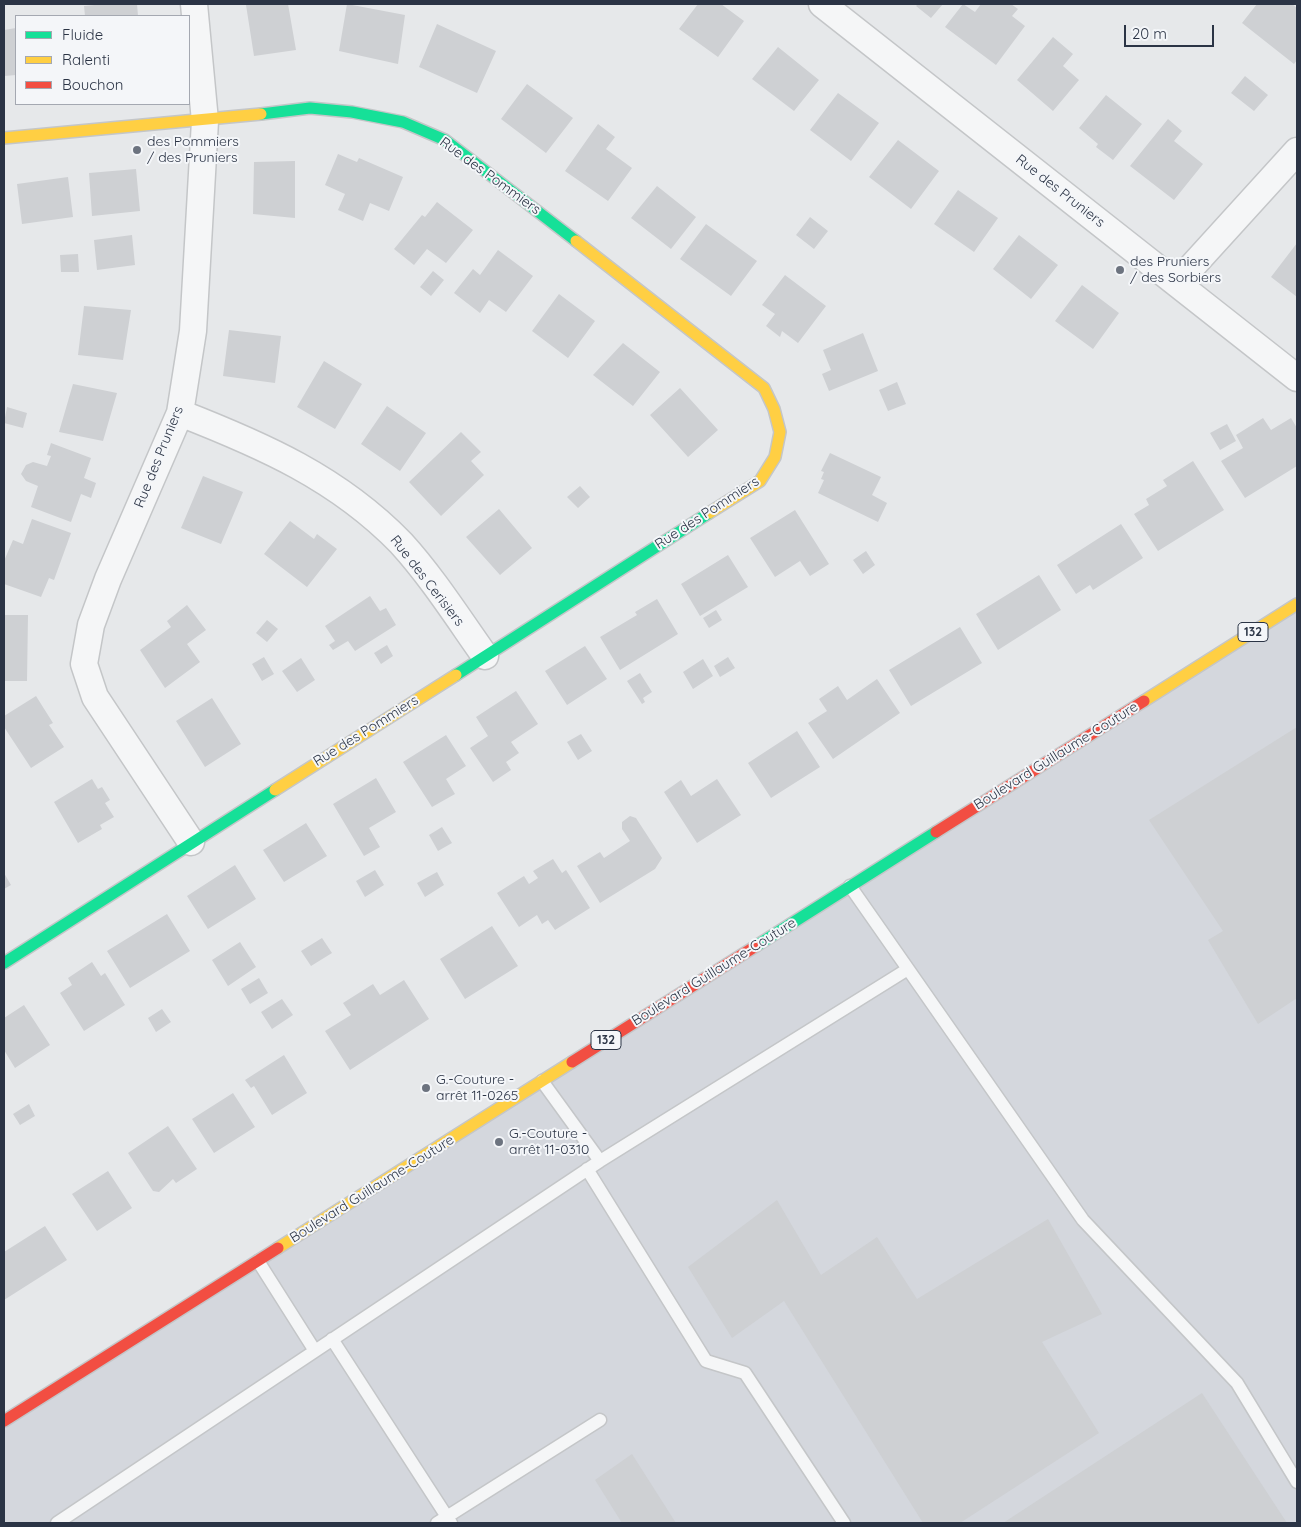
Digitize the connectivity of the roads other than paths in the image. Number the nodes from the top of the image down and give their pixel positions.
1 (194, 4) edge
2 (822, 4) edge
3 (205, 122) junction
4 (4, 138) edge
5 (1297, 151) edge
6 (1177, 283) junction
7 (1297, 378) edge
8 (180, 413) junction
9 (1297, 604) edge
10 (485, 656) junction
11 (191, 842) junction
12 (850, 886) junction
13 (4, 963) edge
14 (908, 969) junction
15 (542, 1081) junction
16 (600, 1160) junction
17 (587, 1169) junction
18 (258, 1261) junction
19 (332, 1339) junction
20 (315, 1351) junction
21 (600, 1420) dead end
22 (4, 1421) edge
23 (1297, 1482) edge
24 (445, 1521) edge
25 (57, 1523) edge
26 (844, 1523) edge

1 - 3 street, Rue des Pruniers
2 - 6 street, Rue des Pruniers
3 - 4 street, Rue des Pommiers
3 - 8 street, Rue des Pruniers
3 - 10 street, Rue des Pommiers
5 - 6 street
6 - 7 street, Rue des Pruniers
8 - 10 street, Rue des Cerisiers
8 - 11 street, Rue des Pruniers
9 - 12 street, Boulevard Guillaume-Couture / 132
10 - 11 street, Rue des Pommiers
11 - 13 street, Rue des Pommiers
12 - 14 lane
12 - 15 street, Boulevard Guillaume-Couture / 132
14 - 16 lane
14 - 23 lane
15 - 16 lane
15 - 18 street, Boulevard Guillaume-Couture / 132
16 - 17 lane
17 - 19 lane
17 - 26 lane
18 - 20 lane
18 - 22 street, Boulevard Guillaume-Couture / 132
19 - 20 lane
19 - 24 lane
20 - 25 lane
21 - 24 lane

